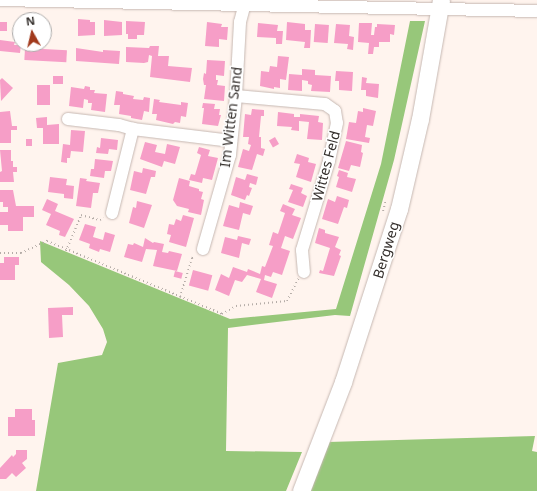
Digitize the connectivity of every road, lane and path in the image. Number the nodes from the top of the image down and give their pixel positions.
1 (0, 0) edge
2 (244, 3) edge
3 (366, 4) edge
4 (441, 5) edge
5 (537, 11) edge
6 (236, 96) junction
7 (68, 119) dead end
8 (134, 129) junction
9 (232, 141) junction
10 (387, 198) dead end
11 (112, 213) joint
12 (383, 213) dead end
13 (203, 249) joint
14 (66, 251) junction
15 (0, 254) edge
16 (304, 272) joint
17 (180, 297) junction
18 (301, 491) edge

1 - 2 street
2 - 3 street
2 - 6 street, Im Witten Sand
3 - 4 street
4 - 5 street
4 - 18 main road, Bergweg
6 - 9 street, Im Witten Sand
6 - 16 street, Wittes Feld
7 - 8 street
8 - 9 street
8 - 11 street
9 - 13 street, Im Witten Sand
10 - 12 path
11 - 14 path
13 - 17 path
14 - 15 path
14 - 17 path
16 - 17 path

